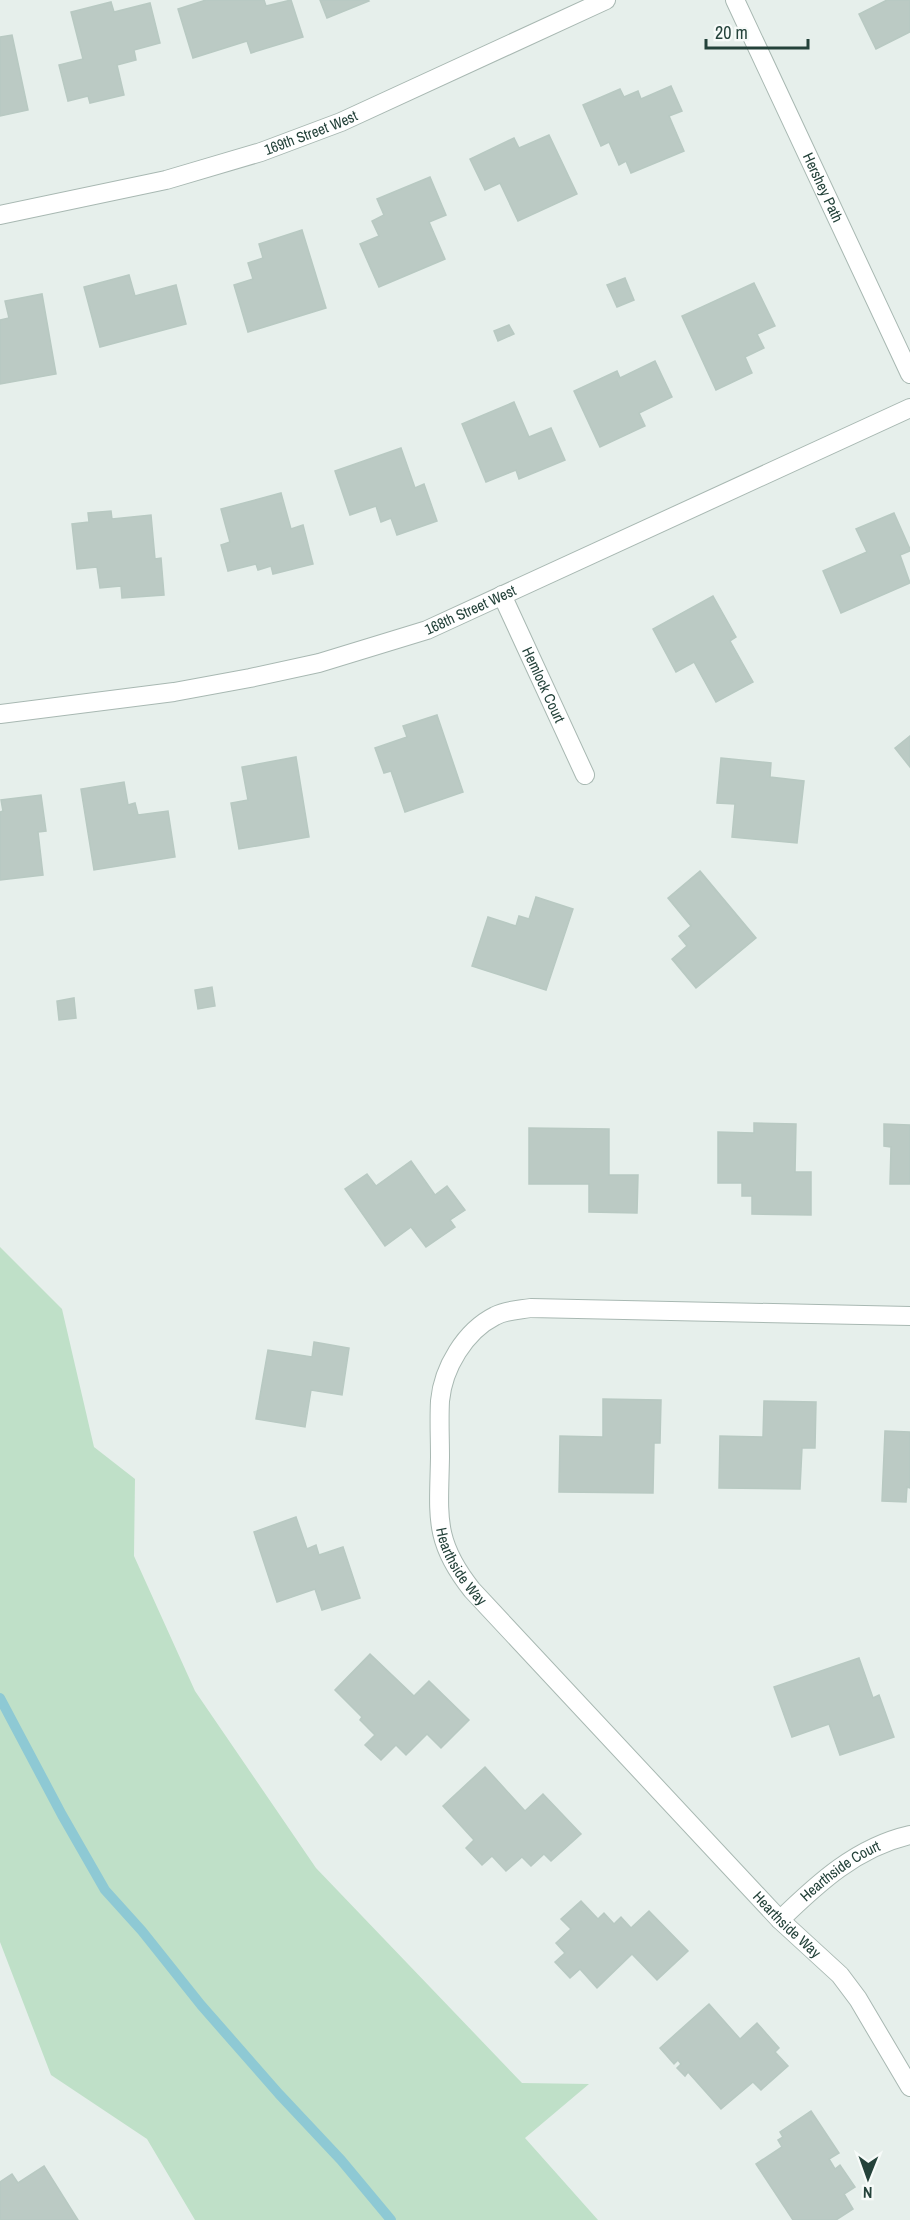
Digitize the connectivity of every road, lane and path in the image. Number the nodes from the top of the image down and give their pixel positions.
1 (606, 0) edge
2 (735, 0) edge
3 (0, 215) edge
4 (910, 374) edge
5 (910, 408) edge
6 (502, 595) junction
7 (0, 714) edge
8 (585, 775) dead end
9 (910, 1316) edge
10 (910, 1835) edge
11 (780, 1920) junction
12 (910, 2087) edge

1 - 3 street, 169th Street West
2 - 4 street, Hershey Path
5 - 6 street, 168th Street West
6 - 7 street, 168th Street West
6 - 8 street, Hemlock Court
9 - 11 street, Hearthside Way
10 - 11 street, Hearthside Court
11 - 12 street, Hearthside Way

